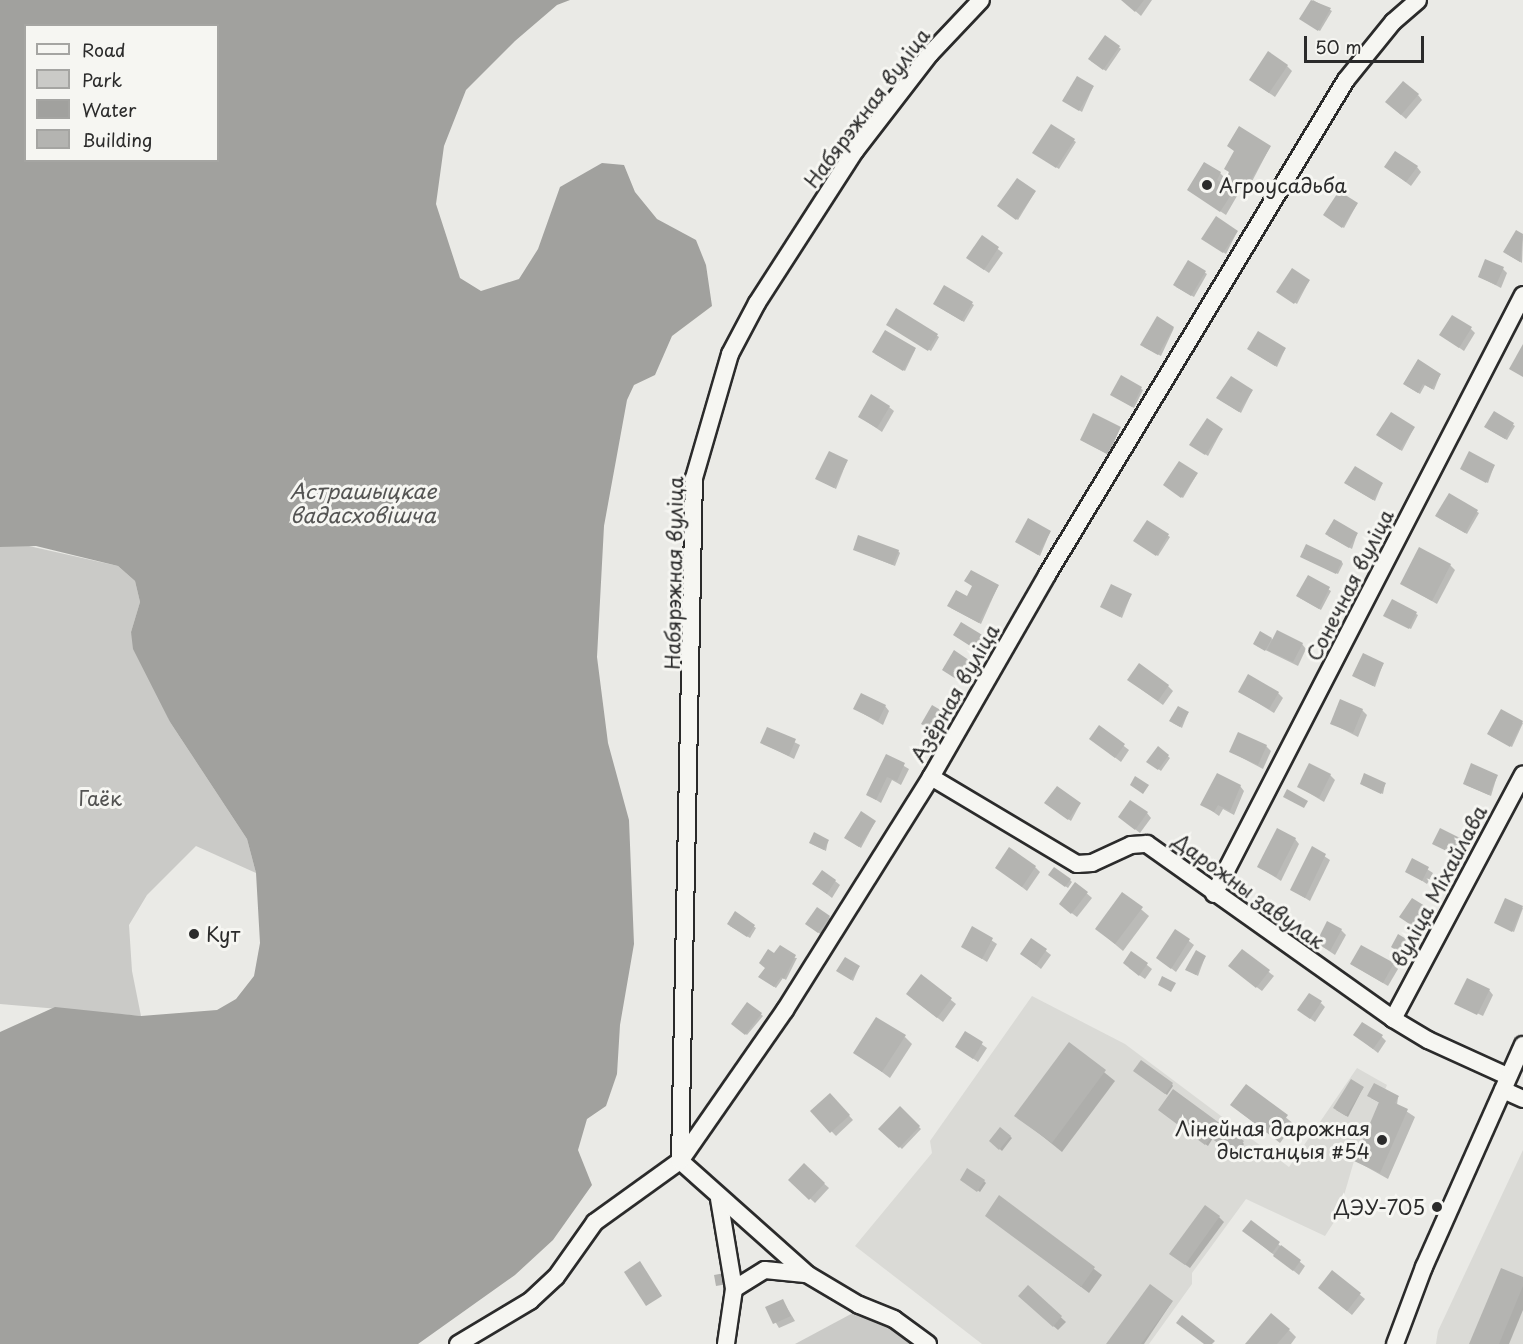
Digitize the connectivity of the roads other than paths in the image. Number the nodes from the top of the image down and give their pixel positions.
1 (981, 0) edge
2 (1418, 0) edge
3 (1523, 296) edge
4 (1523, 774) edge
5 (931, 777) junction
6 (1214, 894) junction
7 (1393, 1018) junction
8 (1523, 1045) edge
9 (1505, 1083) junction
10 (1523, 1099) edge
11 (680, 1161) junction
12 (719, 1199) junction
13 (807, 1274) junction
14 (734, 1289) junction
15 (458, 1344) edge
16 (726, 1344) edge
17 (928, 1344) edge
18 (1395, 1344) edge

1 - 11 street, Набярэжная вуліца
2 - 5 street, Азёрная вуліца
3 - 6 street, Сонечная вуліца
4 - 7 street, вуліца Міхайлава
5 - 6 street, Дарожны завулак
5 - 11 street, Азёрная вуліца
6 - 7 street, Дарожны завулак
7 - 9 street, Дарожны завулак
8 - 9 street
9 - 10 street, Дарожны завулак
9 - 18 street
11 - 12 street
11 - 15 street, Азёрная вуліца
12 - 13 street
12 - 14 street
13 - 14 street
13 - 17 street
14 - 16 street

